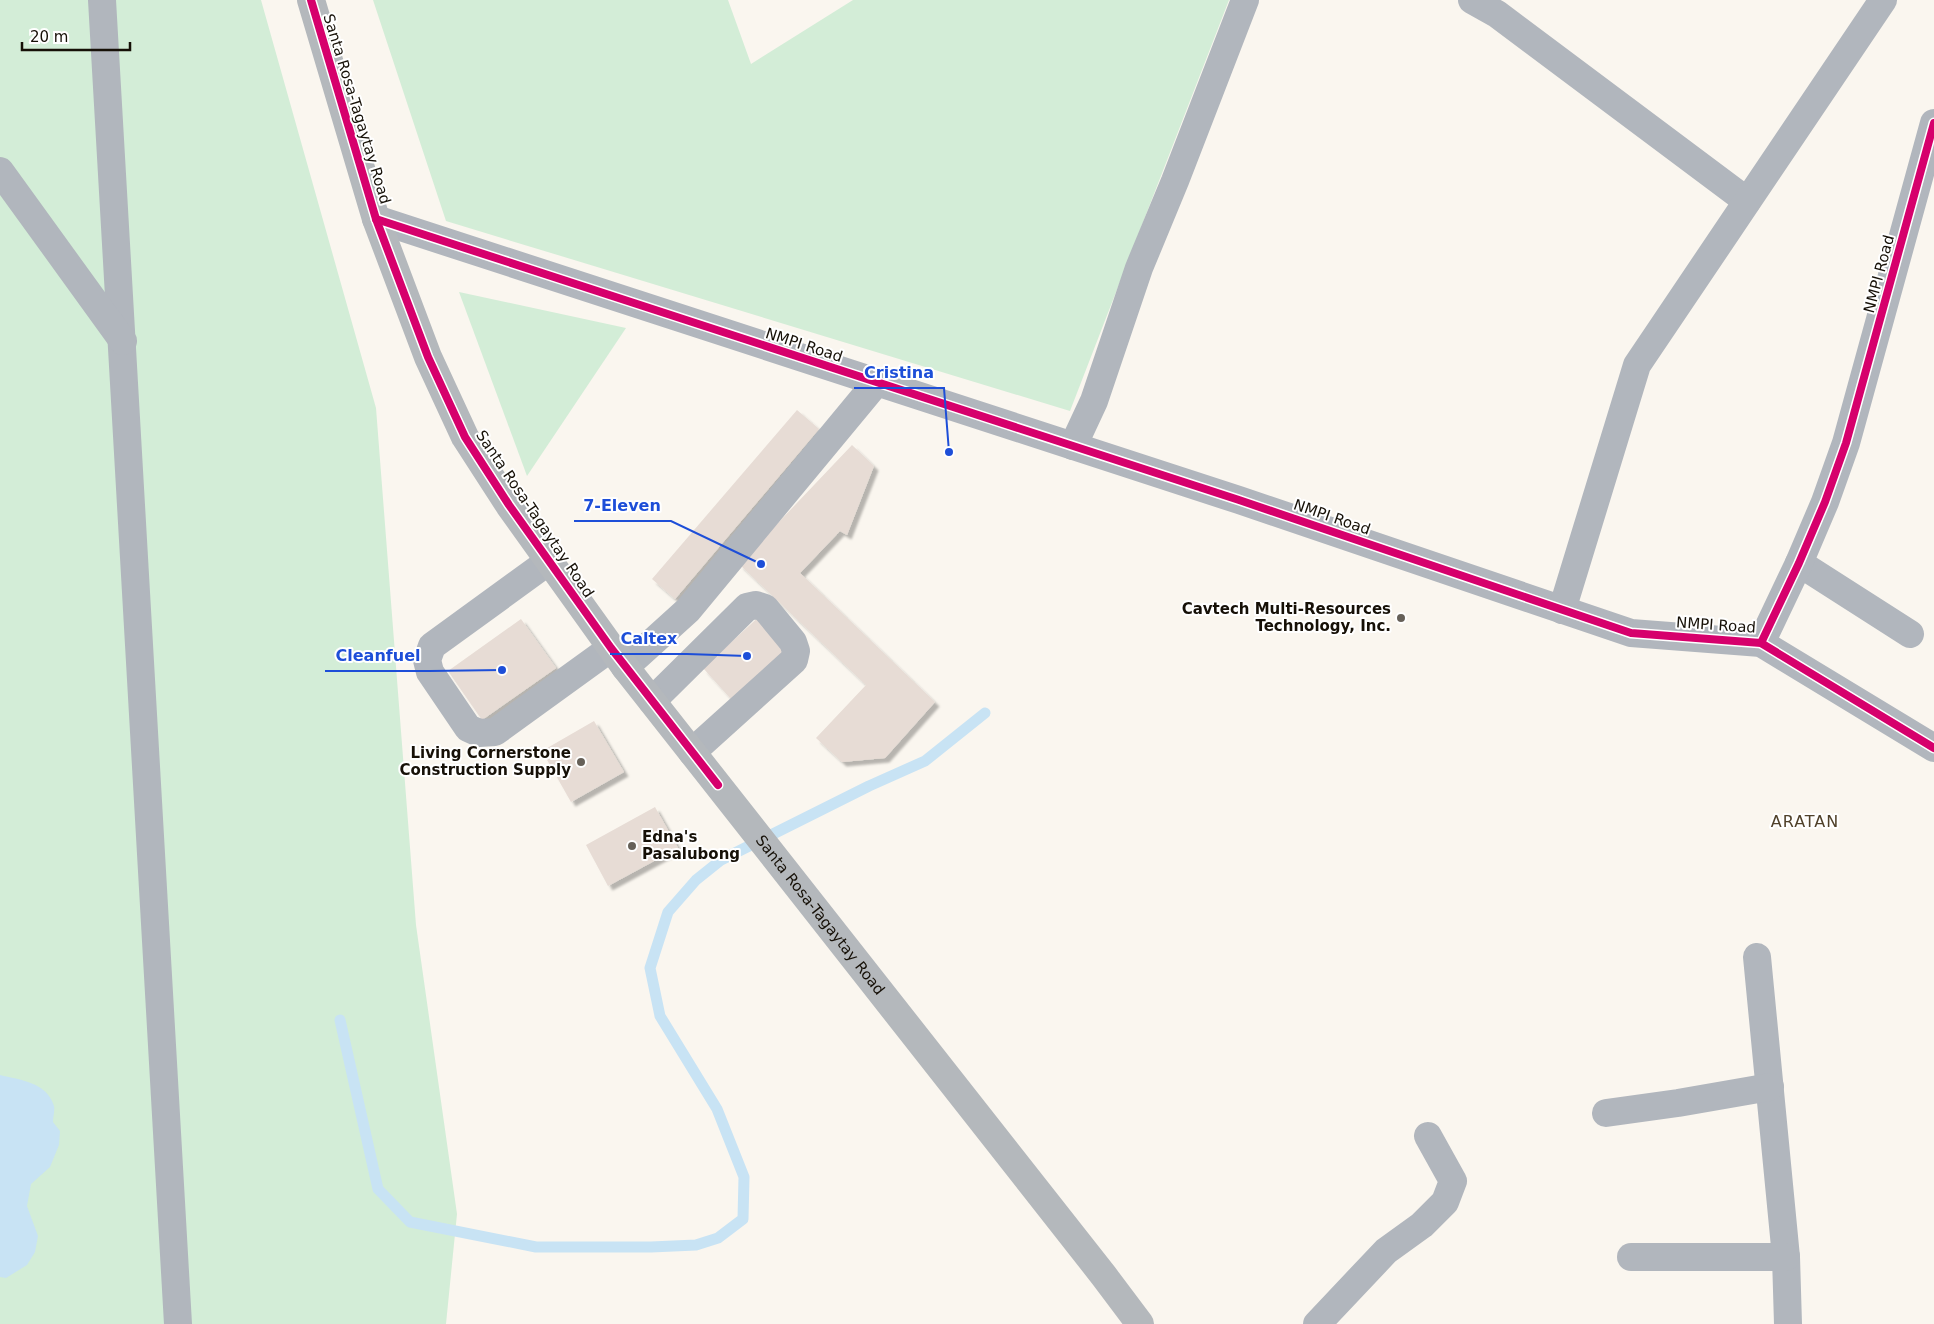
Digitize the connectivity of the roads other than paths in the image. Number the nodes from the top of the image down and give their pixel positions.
1 (102, 0) edge
2 (311, 0) edge
3 (1245, 0) edge
4 (1472, 0) edge
5 (1883, 0) edge
6 (1934, 122) edge
7 (0, 171) edge
8 (1747, 202) junction
9 (376, 220) junction
10 (123, 341) junction
11 (876, 383) junction
12 (1073, 446) junction
13 (548, 561) junction
14 (1799, 563) junction
15 (688, 610) junction
16 (1562, 610) junction
17 (1910, 634) dead end
18 (714, 640) junction
19 (1761, 643) junction
20 (618, 657) junction
21 (652, 701) junction
22 (1934, 748) edge
23 (692, 752) junction
24 (1757, 957) dead end
25 (1770, 1087) junction
26 (1606, 1113) dead end
27 (1428, 1136) dead end
28 (1631, 1257) dead end
29 (1786, 1257) junction
30 (178, 1324) edge
31 (1140, 1324) edge
32 (1318, 1324) edge
33 (1788, 1324) edge

1 - 10 street
2 - 9 main road, Santa Rosa-Tagaytay Road
3 - 12 street
4 - 8 street
5 - 8 street
6 - 14 street, NMPI Road
7 - 10 street
8 - 16 street
9 - 11 street, NMPI Road
9 - 13 main road, Santa Rosa-Tagaytay Road
10 - 30 street
11 - 12 street, NMPI Road
11 - 15 street
12 - 16 street, NMPI Road
13 - 20 main road, Santa Rosa-Tagaytay Road
13 - 20 street
14 - 17 street
14 - 19 street, NMPI Road
15 - 18 street
15 - 20 street
16 - 19 street, NMPI Road
18 - 21 street
18 - 23 street
19 - 22 street
20 - 21 main road, Santa Rosa-Tagaytay Road
21 - 23 main road, Santa Rosa-Tagaytay Road
23 - 31 main road, Santa Rosa-Tagaytay Road
24 - 25 street
25 - 26 street
25 - 29 street
27 - 32 street
28 - 29 street
29 - 33 street

